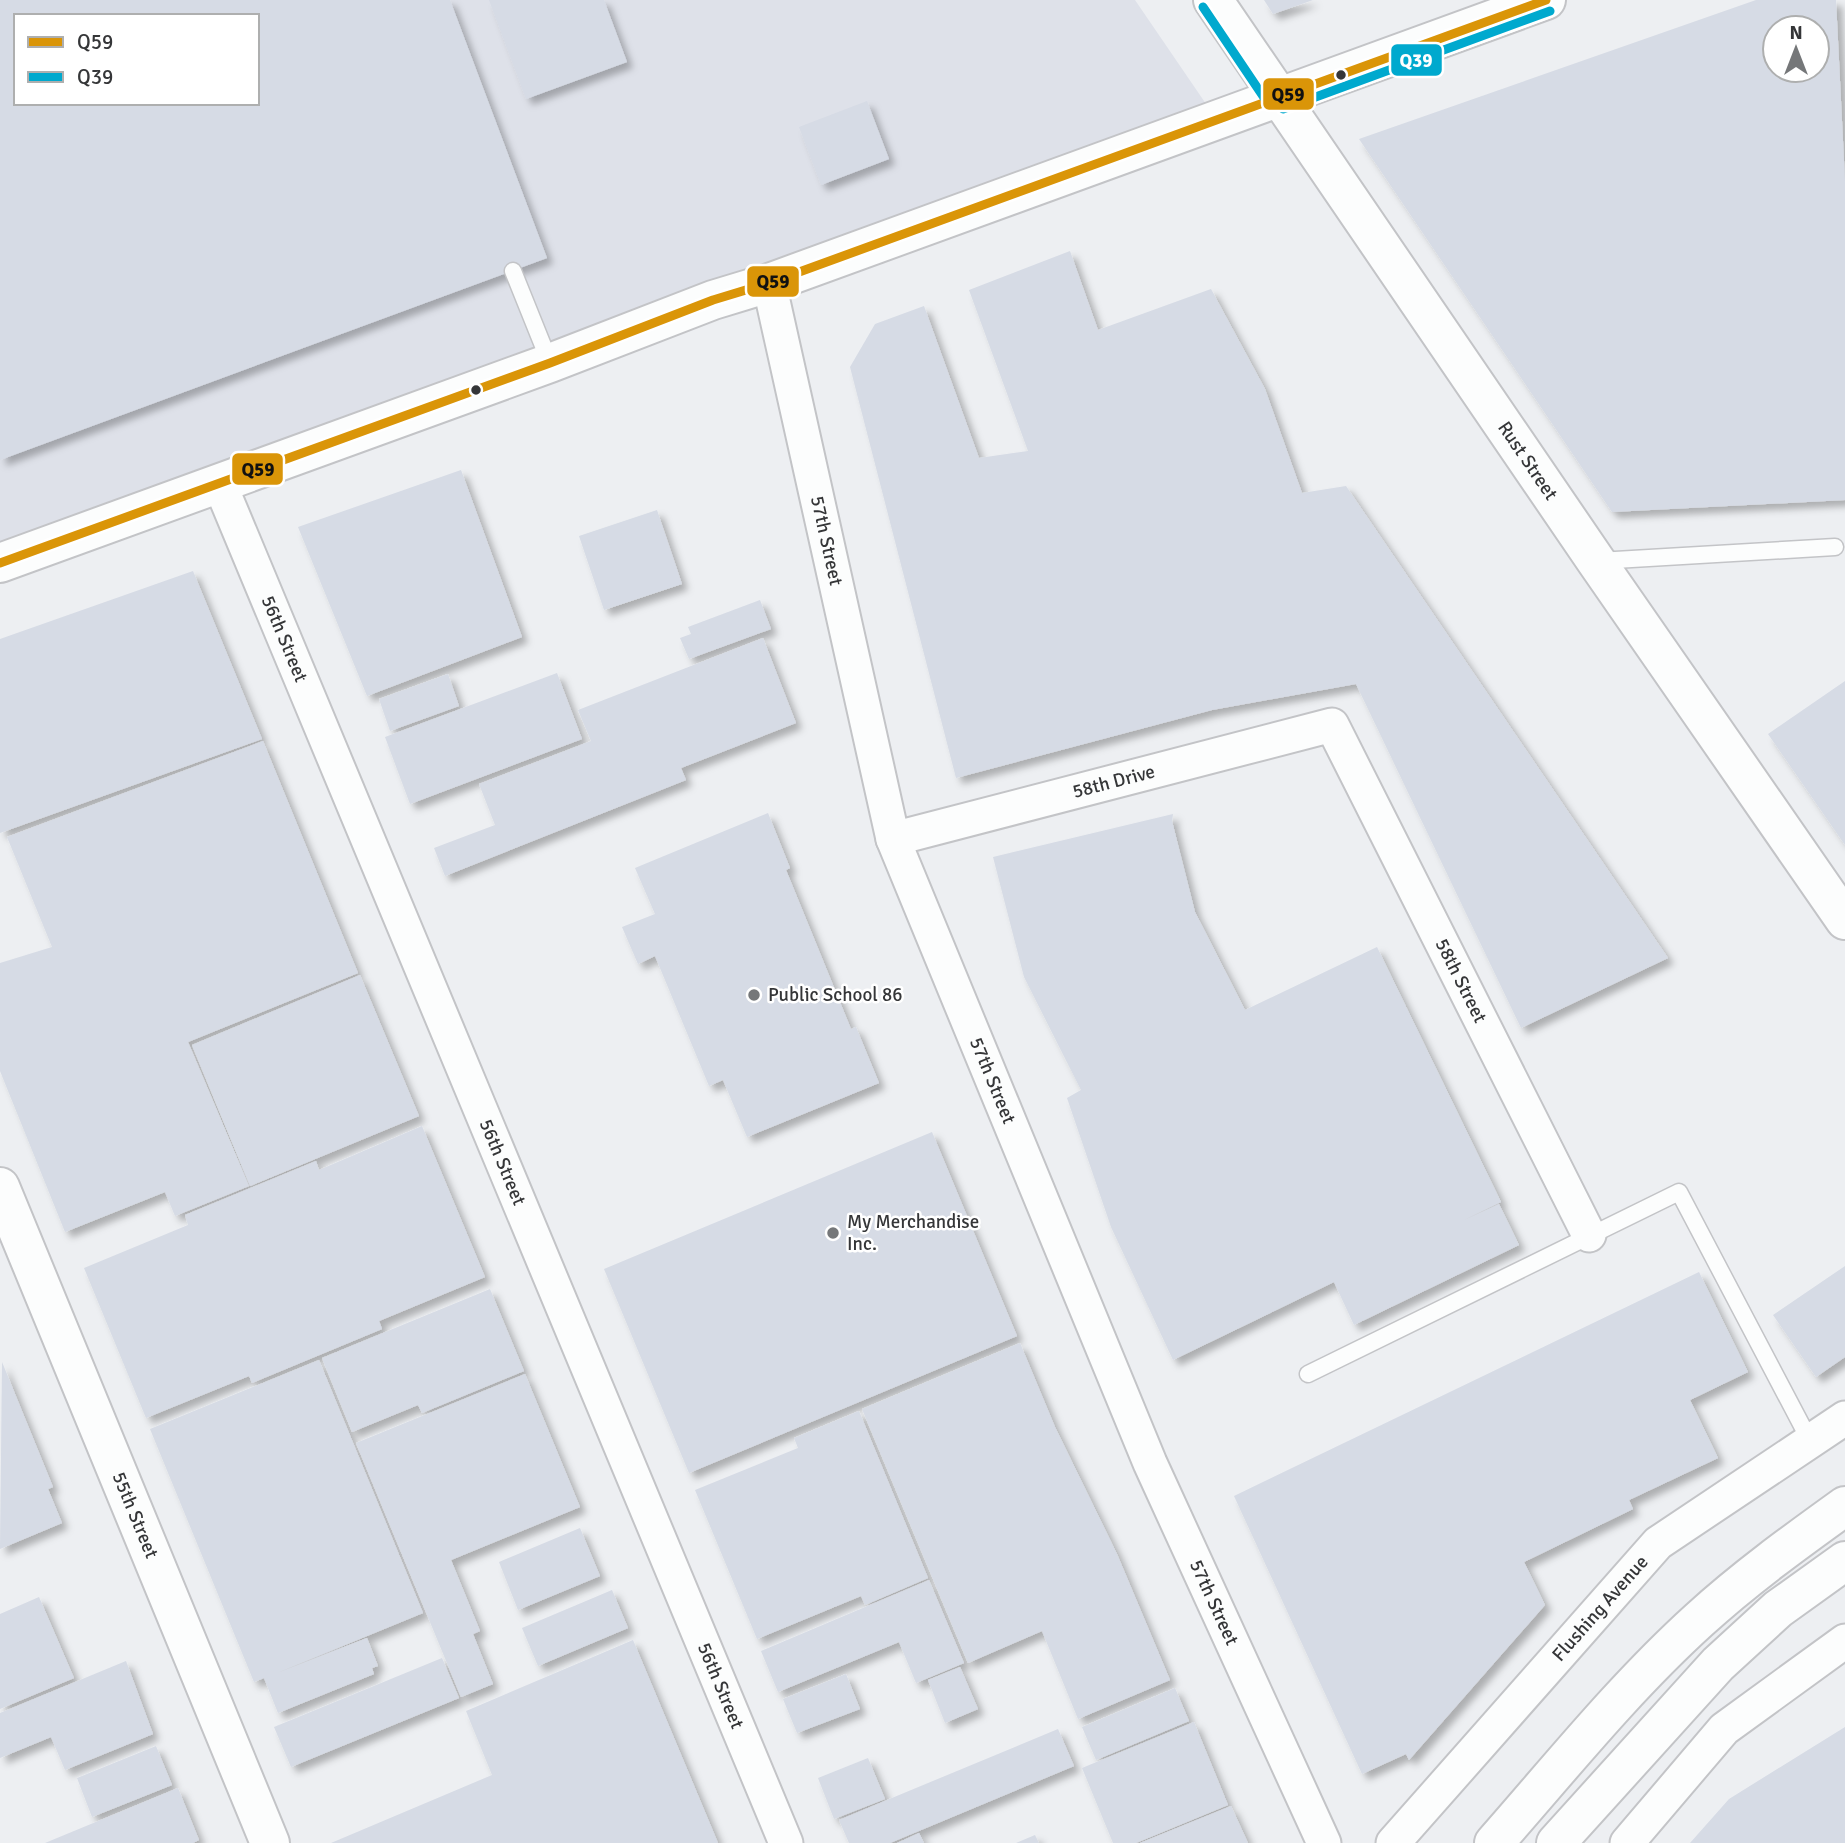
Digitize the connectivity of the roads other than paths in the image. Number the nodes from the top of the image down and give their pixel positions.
1 (1213, 0) edge
2 (1546, 0) edge
3 (1279, 98) junction
4 (513, 271) dead end
5 (769, 283) junction
6 (550, 363) junction
7 (219, 482) junction
8 (1835, 547) dead end
9 (1596, 561) junction
10 (0, 563) edge
11 (1332, 725) joint
12 (893, 839) junction
13 (1845, 920) edge
14 (0, 1187) edge
15 (1590, 1235) junction
16 (1308, 1374) dead end
17 (1845, 1418) edge
18 (1810, 1441) junction
19 (1845, 1506) edge
20 (1845, 1561) edge
21 (1845, 1641) edge
22 (270, 1843) edge
23 (786, 1843) edge
24 (1324, 1843) edge
25 (1393, 1843) edge
26 (1494, 1843) edge
27 (1556, 1843) edge
28 (1628, 1843) edge

1 - 3 main road, Rust Street
2 - 3 main road
3 - 5 main road
3 - 9 main road, Rust Street
4 - 6 lane
5 - 6 main road
5 - 12 street, 57th Street
6 - 7 main road
7 - 10 main road
7 - 23 street, 56th Street
8 - 9 lane
9 - 13 main road, Rust Street
11 - 12 street, 58th Drive
11 - 15 street, 58th Street
12 - 24 street, 57th Street
14 - 22 main road, 55th Street
15 - 16 lane
15 - 18 lane
17 - 18 street, Flushing Avenue
18 - 25 street, Flushing Avenue
19 - 26 main road
20 - 27 main road
21 - 28 street

